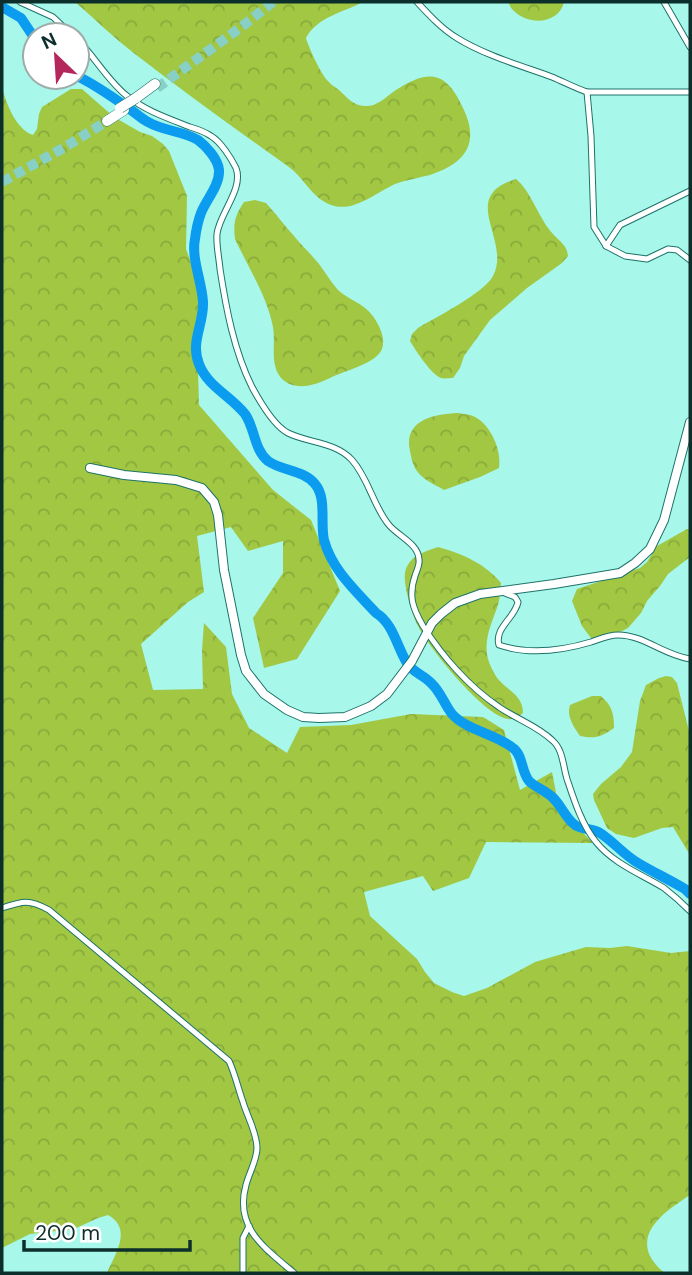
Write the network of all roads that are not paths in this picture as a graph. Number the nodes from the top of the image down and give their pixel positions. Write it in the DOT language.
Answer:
graph roads {
  1 [pos="20,2"];
  2 [pos="417,2"];
  3 [pos="664,2"];
  4 [pos="57,21"];
  5 [pos="690,47"];
  6 [pos="91,55"];
  7 [pos="156,86"];
  8 [pos="587,92"];
  9 [pos="690,92"];
  10 [pos="106,120"];
  11 [pos="690,191"];
  12 [pos="607,246"];
  13 [pos="690,260"];
  14 [pos="690,422"];
  15 [pos="90,468"];
  16 [pos="501,592"];
  17 [pos="428,633"];
  18 [pos="690,659"];
  19 [pos="2,908"];
  20 [pos="690,911"];
  21 [pos="249,1226"];
  22 [pos="243,1273"];
  23 [pos="294,1273"];
  1 -- 4 [label="street"];
  2 -- 8 [label="street"];
  3 -- 5 [label="street"];
  6 -- 17 [label="street"];
  7 -- 10 [label="highway, bridge"];
  8 -- 9 [label="street"];
  8 -- 12 [label="street"];
  11 -- 12 [label="street"];
  12 -- 13 [label="street"];
  14 -- 16 [label="street"];
  15 -- 17 [label="street"];
  16 -- 17 [label="street"];
  16 -- 18 [label="street"];
  17 -- 20 [label="street"];
  19 -- 21 [label="street"];
  21 -- 22 [label="street"];
  21 -- 23 [label="street"];
}
